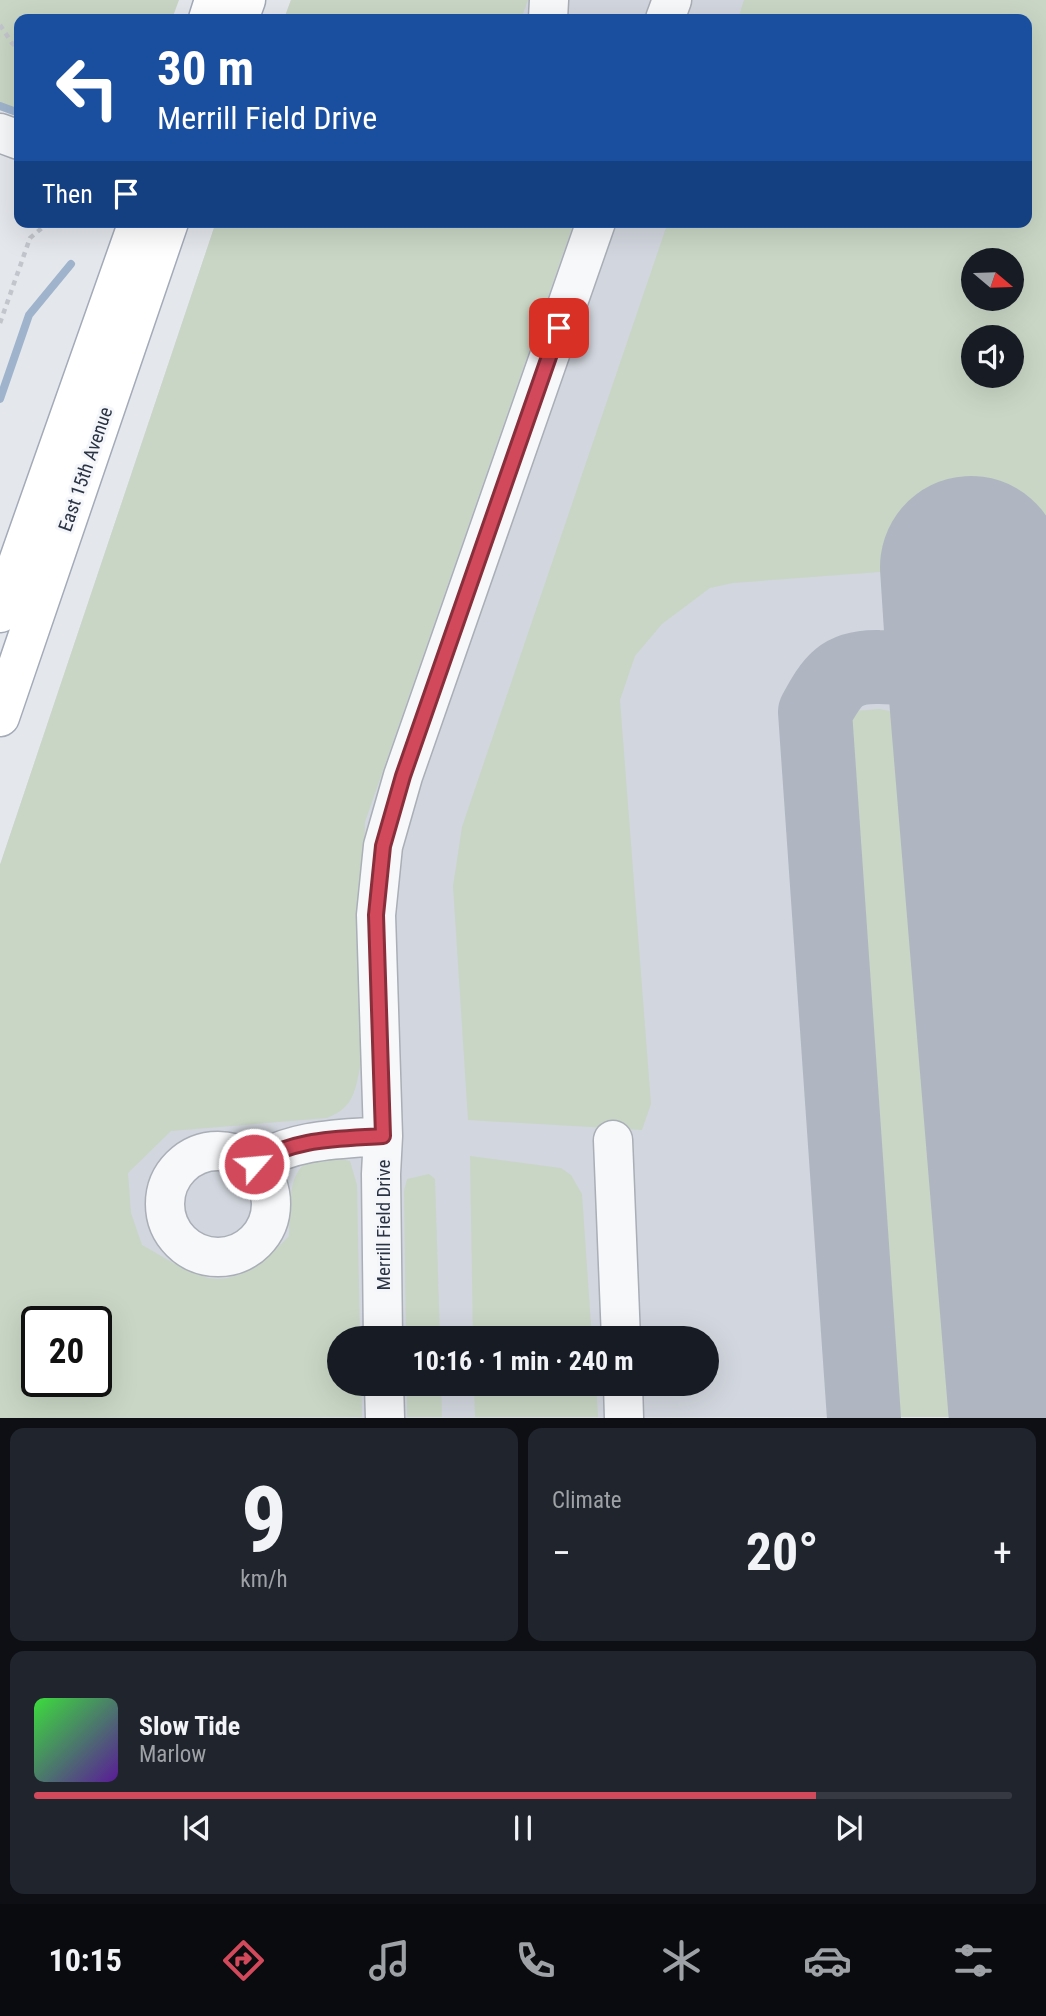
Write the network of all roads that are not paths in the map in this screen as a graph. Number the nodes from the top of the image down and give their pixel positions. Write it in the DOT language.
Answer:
graph roads {
  1 [pos="136,228"];
  2 [pos="167,228"];
  3 [pos="594,228"];
  4 [pos="0,613"];
  5 [pos="0,717"];
  6 [pos="383,1136"];
  7 [pos="613,1140"];
  8 [pos="254,1164"];
  9 [pos="383,1326"];
  10 [pos="620,1326"];
  11 [pos="384,1396"];
  12 [pos="623,1396"];
  13 [pos="385,1418"];
  14 [pos="624,1418"];
  1 -- 4 [label="main road, East 15th Avenue"];
  2 -- 5 [label="main road, East 15th Avenue"];
  3 -- 6 [label="street, Merrill Field Drive"];
  6 -- 8 [label="street"];
  6 -- 9 [label="street, Merrill Field Drive"];
  7 -- 10 [label="street"];
  11 -- 13 [label="street"];
  12 -- 14 [label="street"];
}
